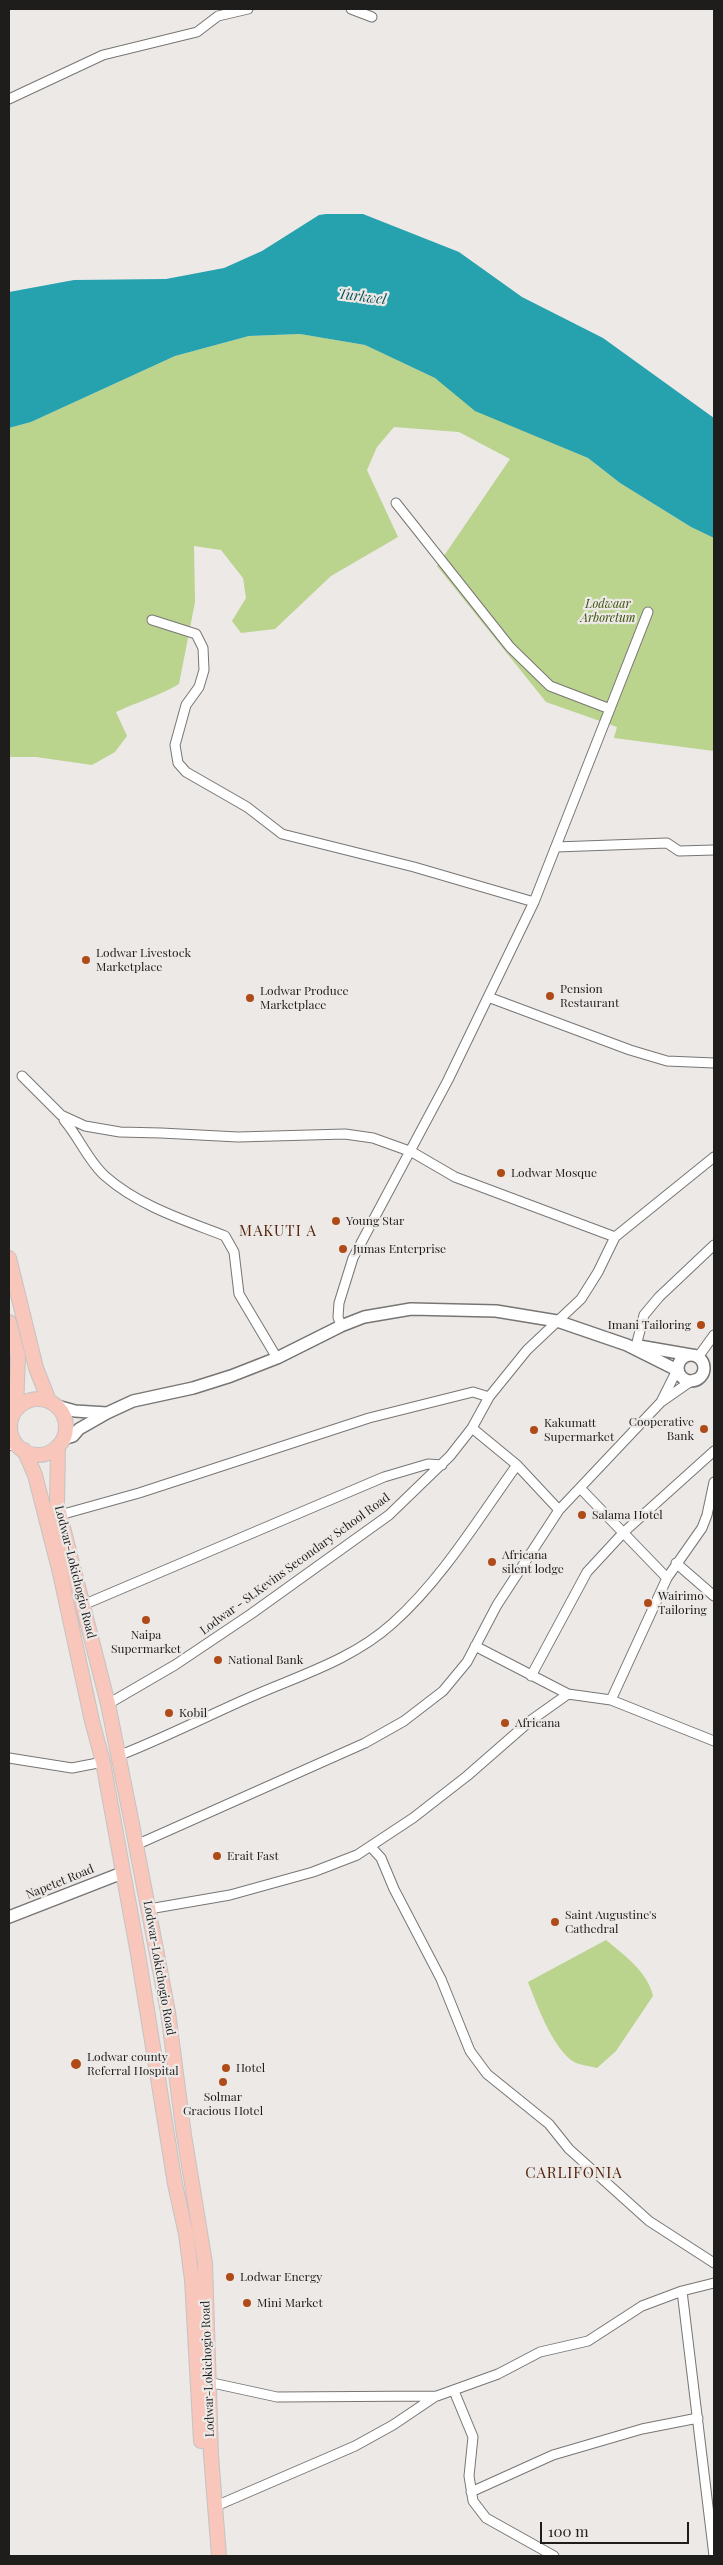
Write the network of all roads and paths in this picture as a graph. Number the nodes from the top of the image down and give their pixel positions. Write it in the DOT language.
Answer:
graph roads {
  1 [pos="248,9"];
  2 [pos="351,9"];
  3 [pos="372,17"];
  4 [pos="9,99"];
  5 [pos="396,503"];
  6 [pos="648,612"];
  7 [pos="152,620"];
  8 [pos="610,709"];
  9 [pos="556,847"];
  10 [pos="714,850"];
  11 [pos="534,902"];
  12 [pos="488,997"];
  13 [pos="714,1063"];
  14 [pos="22,1076"];
  15 [pos="61,1116"];
  16 [pos="412,1152"];
  17 [pos="714,1157"];
  18 [pos="615,1237"];
  19 [pos="714,1245"];
  20 [pos="9,1258"];
  21 [pos="558,1321"];
  22 [pos="9,1322"];
  23 [pos="341,1326"];
  24 [pos="714,1335"];
  25 [pos="632,1345"];
  26 [pos="697,1357"];
  27 [pos="276,1358"];
  28 [pos="714,1364"];
  29 [pos="677,1370"];
  30 [pos="714,1375"];
  31 [pos="697,1378"];
  32 [pos="489,1397"];
  33 [pos="661,1402"];
  34 [pos="53,1404"];
  35 [pos="107,1413"];
  36 [pos="12,1416"];
  37 [pos="472,1428"];
  38 [pos="60,1442"];
  39 [pos="16,1446"];
  40 [pos="714,1451"];
  41 [pos="714,1455"];
  42 [pos="442,1464"];
  43 [pos="517,1465"];
  44 [pos="714,1482"];
  45 [pos="581,1489"];
  46 [pos="559,1510"];
  47 [pos="60,1515"];
  48 [pos="624,1532"];
  49 [pos="676,1563"];
  50 [pos="667,1578"];
  51 [pos="714,1596"];
  52 [pos="83,1605"];
  53 [pos="475,1646"];
  54 [pos="532,1676"];
  55 [pos="568,1694"];
  56 [pos="611,1700"];
  57 [pos="108,1704"];
  58 [pos="714,1741"];
  59 [pos="118,1756"];
  60 [pos="9,1758"];
  61 [pos="103,1762"];
  62 [pos="136,1845"];
  63 [pos="371,1847"];
  64 [pos="122,1873"];
  65 [pos="149,1909"];
  66 [pos="9,1918"];
  67 [pos="714,2263"];
  68 [pos="714,2283"];
  69 [pos="682,2291"];
  70 [pos="208,2382"];
  71 [pos="454,2391"];
  72 [pos="437,2396"];
  73 [pos="698,2418"];
  74 [pos="471,2492"];
  75 [pos="216,2506"];
  76 [pos="211,2556"];
  77 [pos="219,2556"];
  78 [pos="554,2556"];
  79 [pos="714,2556"];
  1 -- 4 [label="street"];
  2 -- 3 [label="street"];
  5 -- 8 [label="street"];
  6 -- 8 [label="street"];
  7 -- 11 [label="street"];
  8 -- 9 [label="street"];
  9 -- 10 [label="street"];
  9 -- 11 [label="street"];
  11 -- 12 [label="street"];
  12 -- 13 [label="street"];
  12 -- 16 [label="street"];
  14 -- 15 [label="street"];
  15 -- 16 [label="street"];
  15 -- 27 [label="street"];
  16 -- 18 [label="street"];
  16 -- 23 [label="street"];
  17 -- 18 [label="street, Lodwar - St.Kevins Secondary School Road"];
  18 -- 21 [label="street, Lodwar - St.Kevins Secondary School Road"];
  19 -- 25 [label="street"];
  20 -- 34 [label="highway"];
  21 -- 23 [label="main road"];
  21 -- 25 [label="main road"];
  21 -- 32 [label="street, Lodwar - St.Kevins Secondary School Road"];
  22 -- 36 [label="highway"];
  23 -- 27 [label="main road"];
  24 -- 26 [label="street"];
  25 -- 26 [label="main road"];
  25 -- 29 [label="main road"];
  26 -- 28 [label="main road"];
  26 -- 29 [label="main road"];
  26 -- 31 [label="main road"];
  27 -- 35 [label="main road"];
  29 -- 31 [label="main road"];
  29 -- 33 [label="street"];
  30 -- 31 [label="main road"];
  31 -- 33 [label="street"];
  32 -- 37 [label="street, Lodwar - St.Kevins Secondary School Road"];
  32 -- 47 [label="street"];
  33 -- 45 [label="street"];
  34 -- 35 [label="main road"];
  34 -- 36 [label="highway"];
  34 -- 38 [label="highway"];
  35 -- 38 [label="main road"];
  36 -- 39 [label="highway"];
  37 -- 42 [label="street, Lodwar - St.Kevins Secondary School Road"];
  37 -- 43 [label="street"];
  38 -- 39 [label="highway"];
  38 -- 47 [label="highway, Lodwar-Lokichogio Road"];
  39 -- 61 [label="highway, Lodwar-Lokichogio Road"];
  40 -- 41 [label="street"];
  40 -- 48 [label="street"];
  42 -- 52 [label="street"];
  42 -- 57 [label="street, Lodwar - St.Kevins Secondary School Road"];
  43 -- 46 [label="street"];
  43 -- 59 [label="street"];
  44 -- 49 [label="street"];
  45 -- 46 [label="street"];
  45 -- 48 [label="street"];
  46 -- 53 [label="street"];
  47 -- 52 [label="highway, Lodwar-Lokichogio Road"];
  48 -- 50 [label="street"];
  48 -- 54 [label="street"];
  49 -- 50 [label="street"];
  49 -- 51 [label="street"];
  50 -- 56 [label="street"];
  52 -- 57 [label="highway, Lodwar-Lokichogio Road"];
  53 -- 54 [label="street"];
  53 -- 62 [label="street"];
  54 -- 55 [label="street"];
  55 -- 56 [label="street"];
  55 -- 63 [label="street"];
  56 -- 58 [label="street"];
  57 -- 59 [label="highway, Lodwar-Lokichogio Road"];
  59 -- 62 [label="highway, Lodwar-Lokichogio Road"];
  60 -- 61 [label="street"];
  61 -- 64 [label="highway, Lodwar-Lokichogio Road"];
  62 -- 65 [label="highway, Lodwar-Lokichogio Road"];
  63 -- 65 [label="street"];
  63 -- 67 [label="street"];
  64 -- 66 [label="main road, Napetet Road"];
  64 -- 76 [label="highway, Lodwar-Lokichogio Road"];
  65 -- 70 [label="highway, Lodwar-Lokichogio Road"];
  68 -- 69 [label="street"];
  69 -- 71 [label="street"];
  69 -- 73 [label="street"];
  70 -- 72 [label="street"];
  70 -- 75 [label="highway, Lodwar-Lokichogio Road"];
  71 -- 72 [label="street"];
  71 -- 74 [label="street"];
  72 -- 75 [label="street"];
  73 -- 74 [label="street"];
  73 -- 79 [label="street"];
  74 -- 78 [label="street"];
  75 -- 77 [label="highway, Lodwar-Lokichogio Road"];
}
